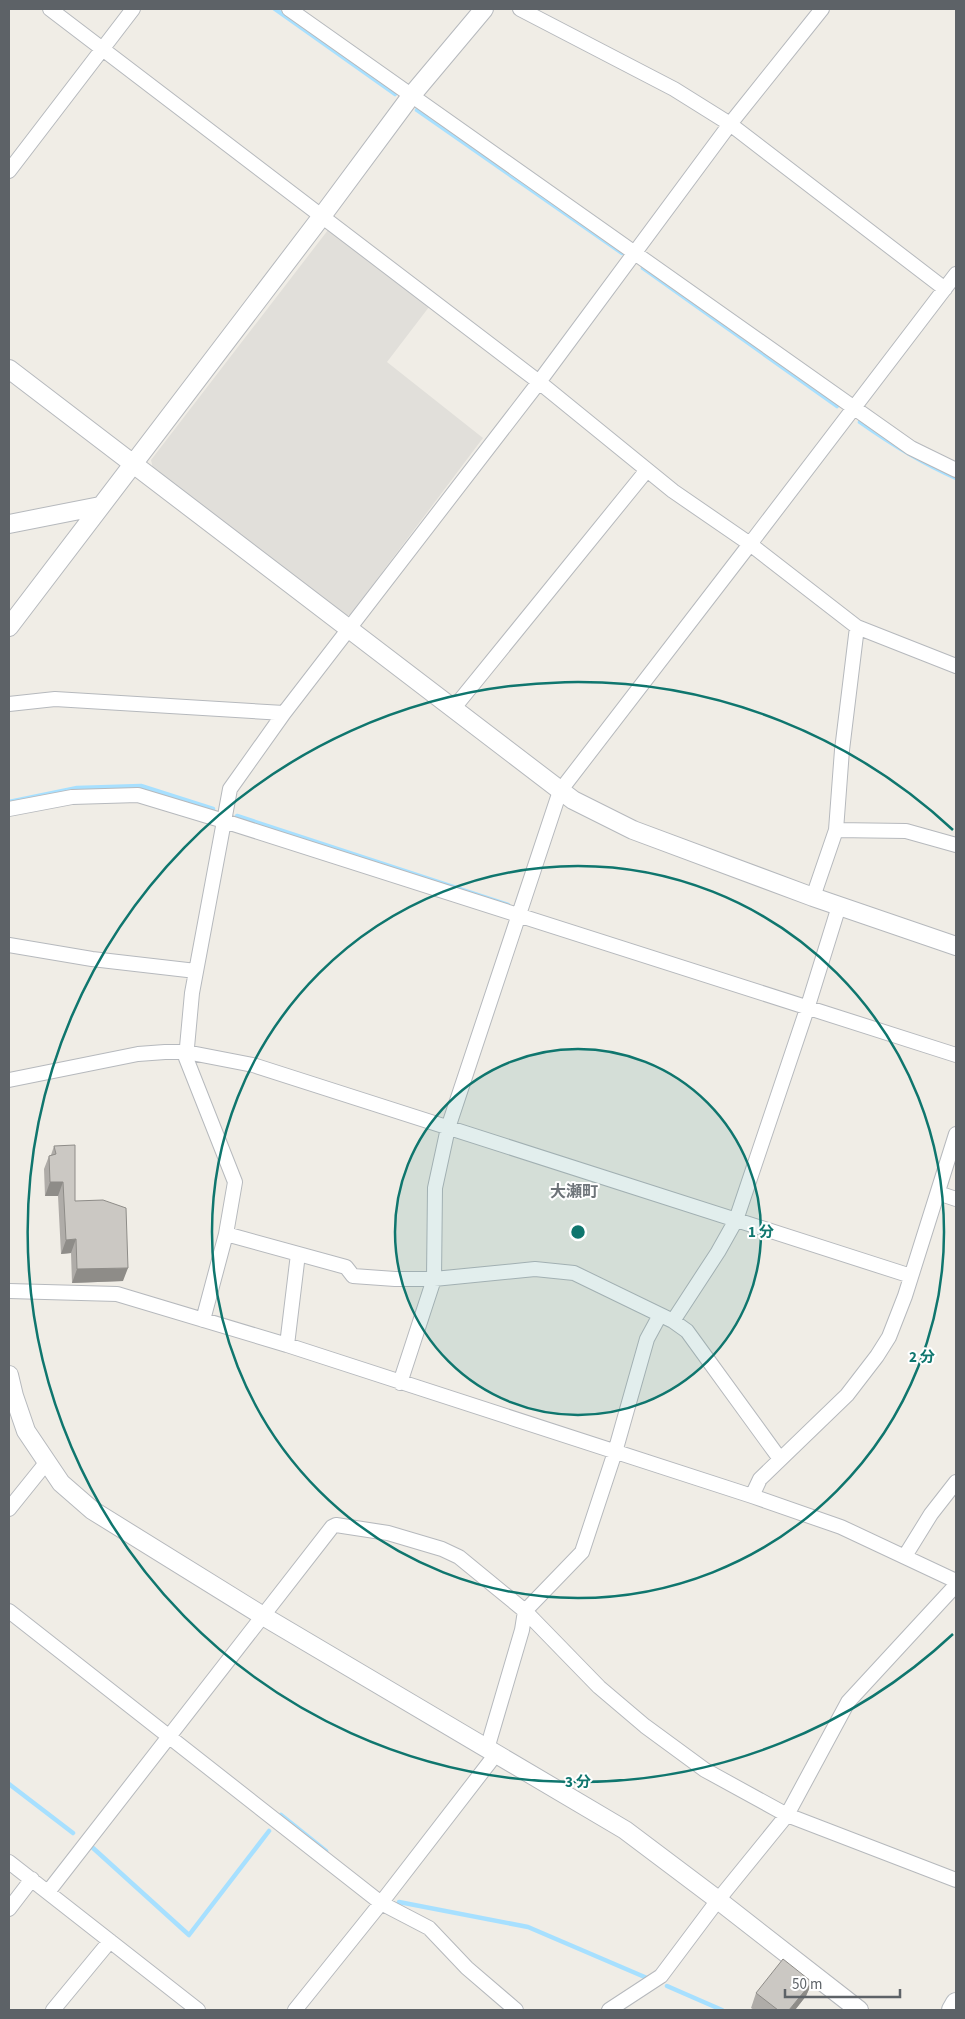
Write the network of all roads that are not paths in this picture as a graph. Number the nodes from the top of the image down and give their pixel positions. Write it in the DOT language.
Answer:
graph roads {
  1 [pos="50,9"];
  2 [pos="133,9"];
  3 [pos="289,9"];
  4 [pos="484,9"];
  5 [pos="520,9"];
  6 [pos="822,9"];
  7 [pos="103,49"];
  8 [pos="411,96"];
  9 [pos="730,124"];
  10 [pos="9,171"];
  11 [pos="322,216"];
  12 [pos="635,253"];
  13 [pos="956,274"];
  14 [pos="945,289"];
  15 [pos="9,369"];
  16 [pos="539,382"];
  17 [pos="854,408"];
  18 [pos="132,465"];
  19 [pos="647,470"];
  20 [pos="956,470"];
  21 [pos="100,506"];
  22 [pos="9,524"];
  23 [pos="750,544"];
  24 [pos="9,627"];
  25 [pos="857,628"];
  26 [pos="348,630"];
  27 [pos="956,666"];
  28 [pos="9,704"];
  29 [pos="453,709"];
  30 [pos="284,713"];
  31 [pos="560,791"];
  32 [pos="9,809"];
  33 [pos="224,821"];
  34 [pos="836,830"];
  35 [pos="956,845"];
  36 [pos="812,897"];
  37 [pos="839,906"];
  38 [pos="518,915"];
  39 [pos="9,945"];
  40 [pos="956,946"];
  41 [pos="196,971"];
  42 [pos="807,1009"];
  43 [pos="186,1052"];
  44 [pos="956,1055"];
  45 [pos="9,1080"];
  46 [pos="448,1128"];
  47 [pos="956,1134"];
  48 [pos="938,1193"];
  49 [pos="956,1199"];
  50 [pos="736,1220"];
  51 [pos="226,1234"];
  52 [pos="298,1254"];
  53 [pos="911,1276"];
  54 [pos="434,1278"];
  55 [pos="9,1291"];
  56 [pos="667,1318"];
  57 [pos="203,1320"];
  58 [pos="287,1345"];
  59 [pos="9,1375"];
  60 [pos="400,1383"];
  61 [pos="615,1452"];
  62 [pos="780,1459"];
  63 [pos="46,1463"];
  64 [pos="956,1482"];
  65 [pos="752,1496"];
  66 [pos="9,1509"];
  67 [pos="905,1556"];
  68 [pos="956,1581"];
  69 [pos="956,1585"];
  70 [pos="9,1611"];
  71 [pos="524,1611"];
  72 [pos="263,1616"];
  73 [pos="170,1737"];
  74 [pos="491,1752"];
  75 [pos="787,1815"];
  76 [pos="9,1862"];
  77 [pos="32,1879"];
  78 [pos="956,1880"];
  79 [pos="48,1892"];
  80 [pos="718,1900"];
  81 [pos="381,1903"];
  82 [pos="9,1909"];
  83 [pos="110,1941"];
  84 [pos="956,2003"];
  85 [pos="53,2010"];
  86 [pos="198,2010"];
  87 [pos="294,2010"];
  88 [pos="516,2010"];
  89 [pos="609,2010"];
  90 [pos="859,2010"];
  91 [pos="952,2010"];
  1 -- 7 [label="street"];
  2 -- 7 [label="street"];
  3 -- 8 [label="street"];
  4 -- 8 [label="street"];
  5 -- 9 [label="street"];
  6 -- 9 [label="street"];
  7 -- 10 [label="street"];
  7 -- 11 [label="street"];
  8 -- 11 [label="street"];
  8 -- 12 [label="street"];
  9 -- 12 [label="street"];
  9 -- 14 [label="street"];
  11 -- 16 [label="street"];
  11 -- 18 [label="street"];
  12 -- 16 [label="street"];
  12 -- 17 [label="street"];
  13 -- 14 [label="street"];
  14 -- 17 [label="street"];
  15 -- 18 [label="street"];
  16 -- 19 [label="street"];
  16 -- 26 [label="street"];
  17 -- 20 [label="street"];
  17 -- 23 [label="street"];
  18 -- 21 [label="street"];
  18 -- 26 [label="street"];
  19 -- 23 [label="street"];
  19 -- 29 [label="street"];
  21 -- 22 [label="street"];
  21 -- 24 [label="street"];
  23 -- 25 [label="street"];
  23 -- 31 [label="street"];
  25 -- 27 [label="street"];
  25 -- 34 [label="street"];
  26 -- 29 [label="street"];
  26 -- 30 [label="street"];
  28 -- 30 [label="street"];
  29 -- 31 [label="street"];
  30 -- 33 [label="street"];
  31 -- 36 [label="street"];
  31 -- 38 [label="street"];
  32 -- 33 [label="street"];
  33 -- 38 [label="street"];
  33 -- 41 [label="street"];
  34 -- 35 [label="street"];
  34 -- 36 [label="street"];
  36 -- 37 [label="street"];
  37 -- 40 [label="street"];
  37 -- 42 [label="street"];
  38 -- 42 [label="street"];
  38 -- 46 [label="street"];
  39 -- 41 [label="street"];
  41 -- 43 [label="street"];
  42 -- 44 [label="street"];
  42 -- 50 [label="street"];
  43 -- 45 [label="street"];
  43 -- 46 [label="street"];
  43 -- 51 [label="street"];
  46 -- 50 [label="street"];
  46 -- 54 [label="street"];
  47 -- 48 [label="street"];
  48 -- 49 [label="street"];
  48 -- 53 [label="street"];
  50 -- 53 [label="street"];
  50 -- 56 [label="street"];
  51 -- 52 [label="street"];
  51 -- 57 [label="street"];
  52 -- 54 [label="street"];
  52 -- 58 [label="street"];
  53 -- 62 [label="street"];
  54 -- 56 [label="street"];
  54 -- 60 [label="street"];
  55 -- 57 [label="street"];
  56 -- 61 [label="street"];
  56 -- 62 [label="street"];
  57 -- 58 [label="street"];
  58 -- 60 [label="street"];
  59 -- 63 [label="street"];
  60 -- 61 [label="street"];
  61 -- 65 [label="street"];
  61 -- 71 [label="street"];
  62 -- 65 [label="street"];
  63 -- 66 [label="street"];
  63 -- 72 [label="street"];
  64 -- 67 [label="street"];
  65 -- 67 [label="street"];
  67 -- 68 [label="street"];
  69 -- 75 [label="street"];
  70 -- 73 [label="street"];
  71 -- 72 [label="street"];
  71 -- 74 [label="street"];
  71 -- 75 [label="street"];
  72 -- 73 [label="street"];
  72 -- 74 [label="street"];
  73 -- 79 [label="street"];
  73 -- 81 [label="street"];
  74 -- 80 [label="street"];
  74 -- 81 [label="street"];
  75 -- 78 [label="street"];
  75 -- 80 [label="street"];
  76 -- 77 [label="street"];
  77 -- 79 [label="street"];
  77 -- 82 [label="street"];
  79 -- 83 [label="street"];
  80 -- 89 [label="street"];
  80 -- 90 [label="street"];
  81 -- 87 [label="street"];
  81 -- 88 [label="street"];
  83 -- 85 [label="street"];
  83 -- 86 [label="street"];
  84 -- 91 [label="main road"];
}
